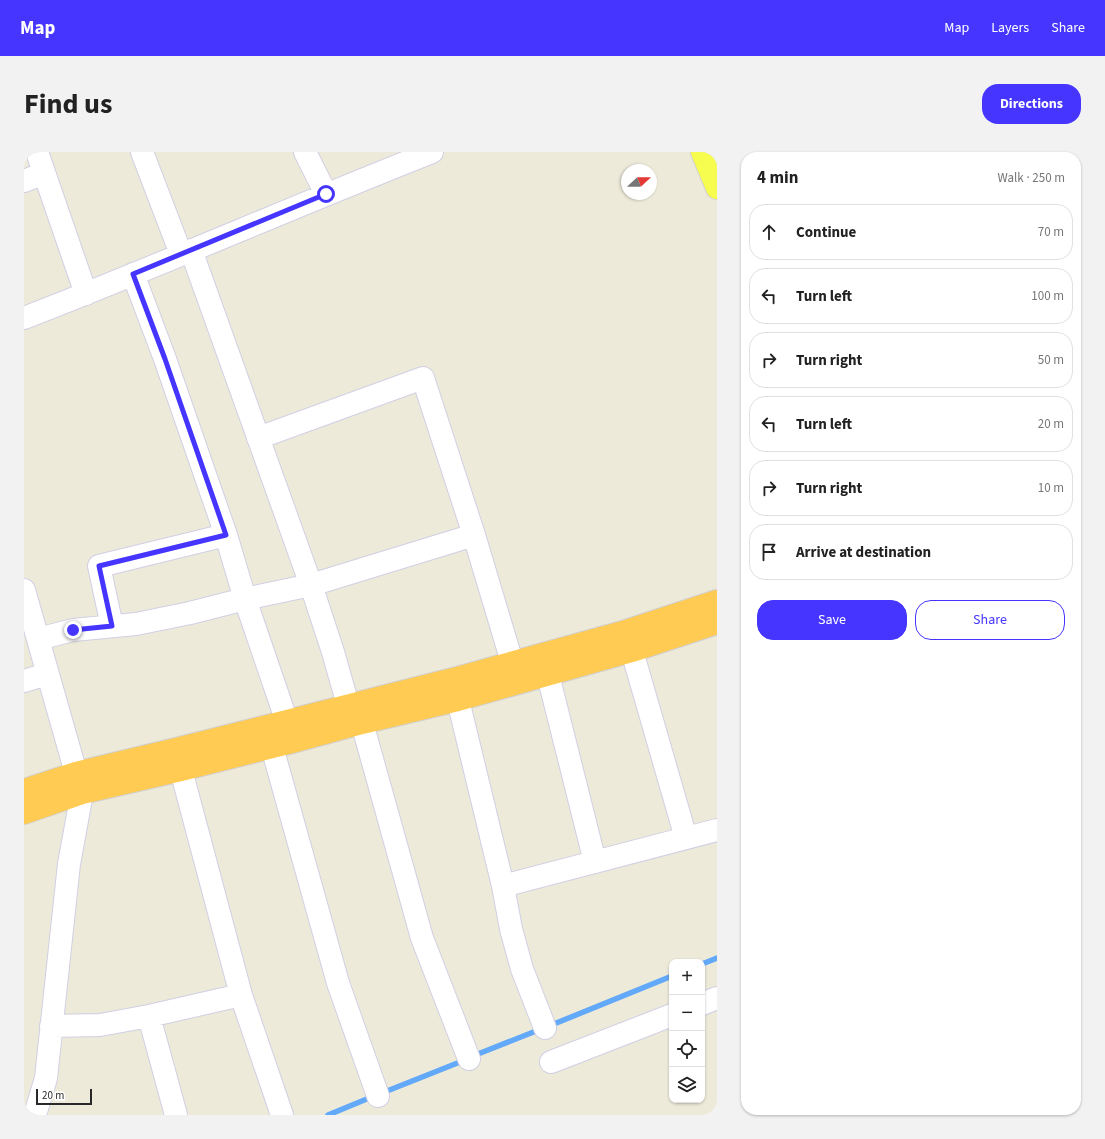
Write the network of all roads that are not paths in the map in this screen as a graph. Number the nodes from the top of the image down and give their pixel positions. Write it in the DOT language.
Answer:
graph roads {
  1 [pos="37,152"];
  2 [pos="142,152"];
  3 [pos="305,152"];
  4 [pos="432,152"];
  5 [pos="702,152"];
  6 [pos="410,156"];
  7 [pos="34,177"];
  8 [pos="717,188"];
  9 [pos="326,194"];
  10 [pos="186,252"];
  11 [pos="133,274"];
  12 [pos="86,294"];
  13 [pos="24,318"];
  14 [pos="258,438"];
  15 [pos="226,535"];
  16 [pos="474,535"];
  17 [pos="310,585"];
  18 [pos="24,590"];
  19 [pos="245,599"];
  20 [pos="717,601"];
  21 [pos="717,624"];
  22 [pos="112,626"];
  23 [pos="38,639"];
  24 [pos="632,651"];
  25 [pos="512,662"];
  26 [pos="47,674"];
  27 [pos="548,674"];
  28 [pos="24,681"];
  29 [pos="458,700"];
  30 [pos="348,705"];
  31 [pos="287,722"];
  32 [pos="362,723"];
  33 [pos="272,747"];
  34 [pos="181,770"];
  35 [pos="79,783"];
  36 [pos="24,790"];
  37 [pos="24,813"];
  38 [pos="717,830"];
  39 [pos="686,838"];
  40 [pos="595,862"];
  41 [pos="503,886"];
  42 [pos="241,995"];
  43 [pos="717,998"];
  44 [pos="705,1003"];
  45 [pos="149,1016"];
  46 [pos="669,1016"];
  47 [pos="51,1026"];
  48 [pos="545,1028"];
  49 [pos="469,1059"];
  50 [pos="551,1062"];
  51 [pos="378,1096"];
  52 [pos="35,1115"];
  53 [pos="176,1115"];
  54 [pos="282,1115"];
  1 -- 7 [label="street"];
  2 -- 10 [label="street"];
  3 -- 9 [label="street"];
  4 -- 6 [label="street"];
  5 -- 8 [label="main road"];
  6 -- 9 [label="street"];
  7 -- 12 [label="street"];
  9 -- 10 [label="street"];
  10 -- 11 [label="street"];
  10 -- 14 [label="street"];
  11 -- 12 [label="street"];
  11 -- 15 [label="street"];
  12 -- 13 [label="street"];
  14 -- 16 [label="street"];
  14 -- 17 [label="street"];
  15 -- 19 [label="street"];
  15 -- 22 [label="street"];
  16 -- 17 [label="street"];
  16 -- 25 [label="street"];
  17 -- 19 [label="street"];
  17 -- 30 [label="street"];
  18 -- 23 [label="street"];
  19 -- 22 [label="street"];
  19 -- 31 [label="street"];
  20 -- 25 [label="highway"];
  21 -- 24 [label="highway"];
  22 -- 23 [label="street"];
  23 -- 26 [label="street"];
  24 -- 27 [label="highway"];
  24 -- 39 [label="street"];
  25 -- 30 [label="highway"];
  26 -- 28 [label="street"];
  26 -- 35 [label="street"];
  27 -- 29 [label="highway"];
  27 -- 40 [label="street"];
  29 -- 32 [label="highway"];
  29 -- 41 [label="street"];
  30 -- 31 [label="highway"];
  31 -- 35 [label="highway"];
  32 -- 33 [label="highway"];
  32 -- 49 [label="street"];
  33 -- 34 [label="highway"];
  33 -- 51 [label="street"];
  34 -- 35 [label="highway"];
  34 -- 42 [label="street"];
  35 -- 36 [label="highway"];
  35 -- 37 [label="highway"];
  35 -- 47 [label="street"];
  38 -- 39 [label="street"];
  39 -- 40 [label="street"];
  40 -- 41 [label="street"];
  41 -- 48 [label="street"];
  42 -- 45 [label="street"];
  42 -- 54 [label="street"];
  43 -- 44 [label="street"];
  45 -- 47 [label="street"];
  45 -- 53 [label="street"];
  46 -- 50 [label="street"];
  47 -- 52 [label="street"];
}
